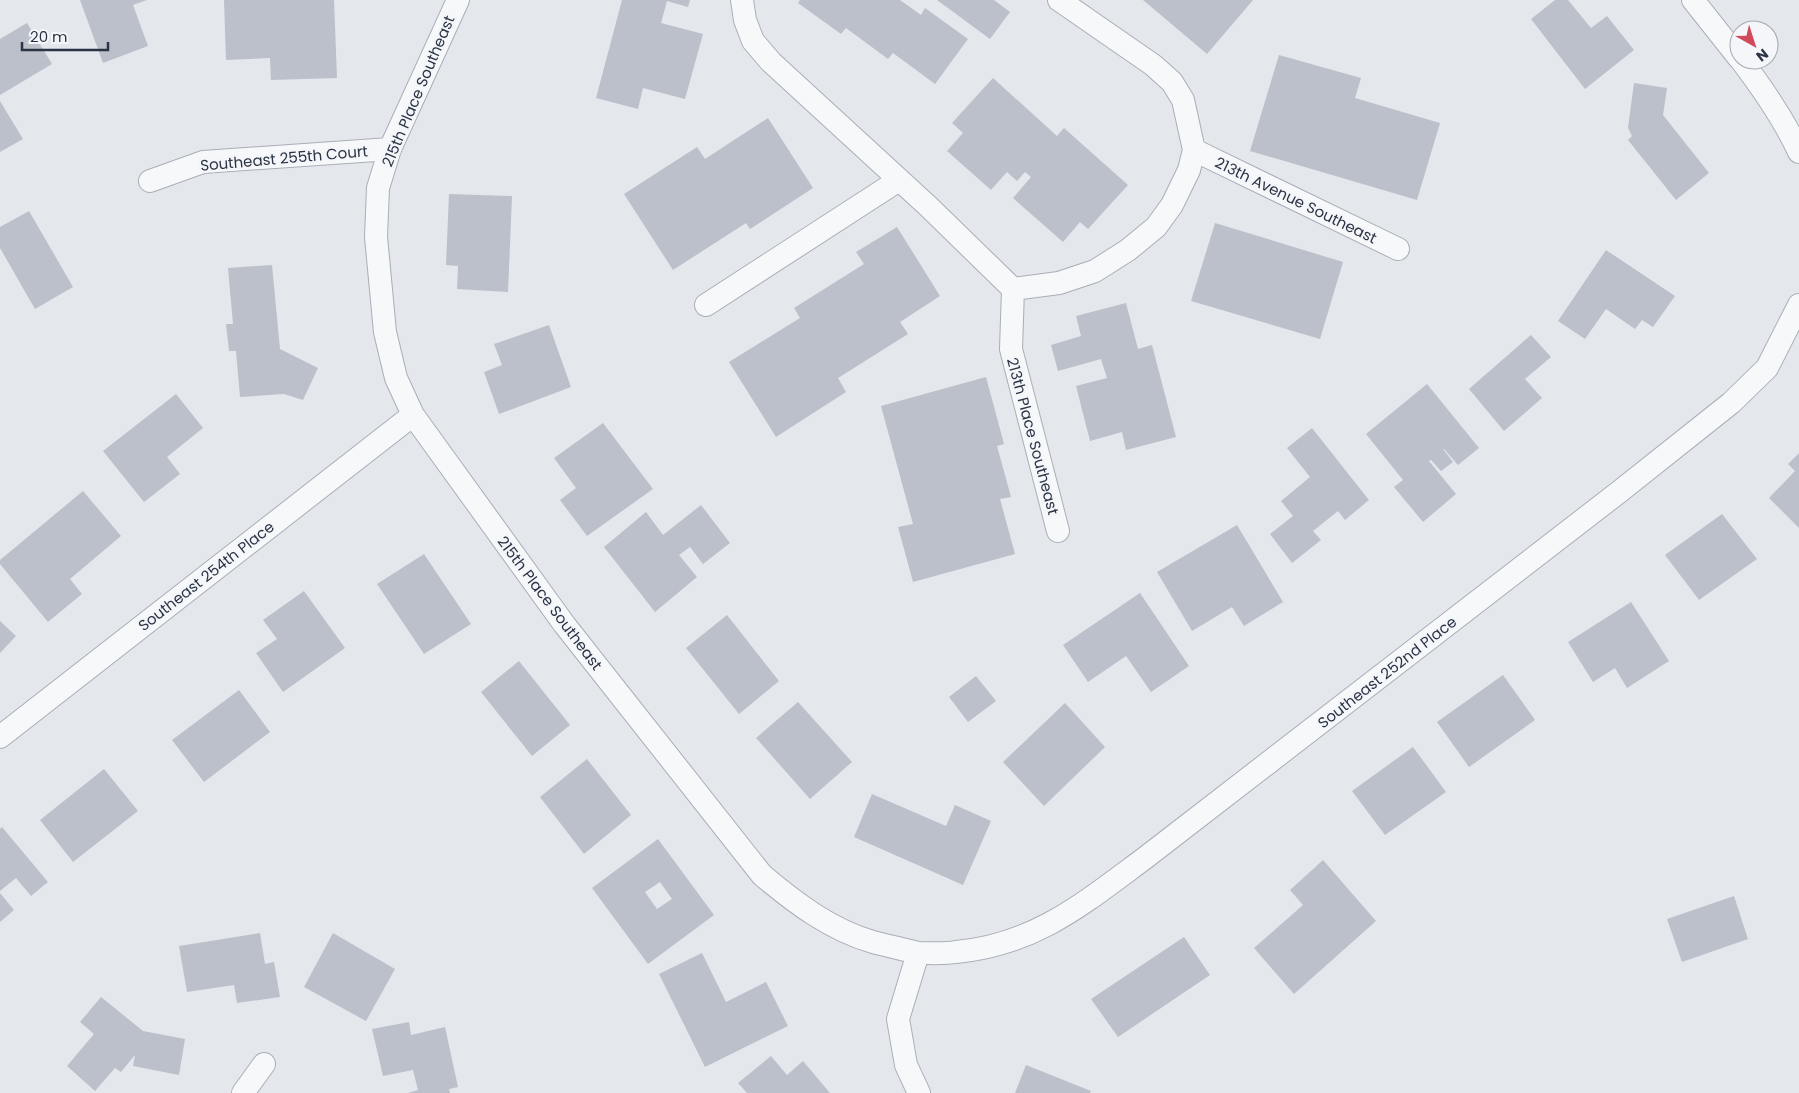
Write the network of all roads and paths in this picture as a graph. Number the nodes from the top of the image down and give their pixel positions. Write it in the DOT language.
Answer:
graph roads {
  1 [pos="458,0"];
  2 [pos="742,0"];
  3 [pos="1693,0"];
  4 [pos="1064,1"];
  5 [pos="1729,45"];
  6 [pos="1749,70"];
  7 [pos="390,149"];
  8 [pos="1194,150"];
  9 [pos="1799,152"];
  10 [pos="899,180"];
  11 [pos="150,181"];
  12 [pos="1398,249"];
  13 [pos="1013,289"];
  14 [pos="706,305"];
  15 [pos="1799,305"];
  16 [pos="413,415"];
  17 [pos="1058,531"];
  18 [pos="0,737"];
  19 [pos="918,953"];
  20 [pos="264,1064"];
  21 [pos="243,1093"];
  22 [pos="919,1093"];
  1 -- 7 [label="street, 215th Place Southeast"];
  2 -- 10 [label="street"];
  3 -- 5 [label="street"];
  4 -- 8 [label="street"];
  6 -- 9 [label="street"];
  7 -- 11 [label="street, Southeast 255th Court"];
  7 -- 16 [label="street, 215th Place Southeast"];
  8 -- 12 [label="street, 213th Avenue Southeast"];
  8 -- 13 [label="street"];
  10 -- 13 [label="street"];
  10 -- 14 [label="street"];
  13 -- 17 [label="street, 213th Place Southeast"];
  15 -- 19 [label="street, Southeast 252nd Place"];
  16 -- 18 [label="street, Southeast 254th Place"];
  16 -- 19 [label="street, 215th Place Southeast"];
  19 -- 22 [label="street"];
  20 -- 21 [label="street"];
}
